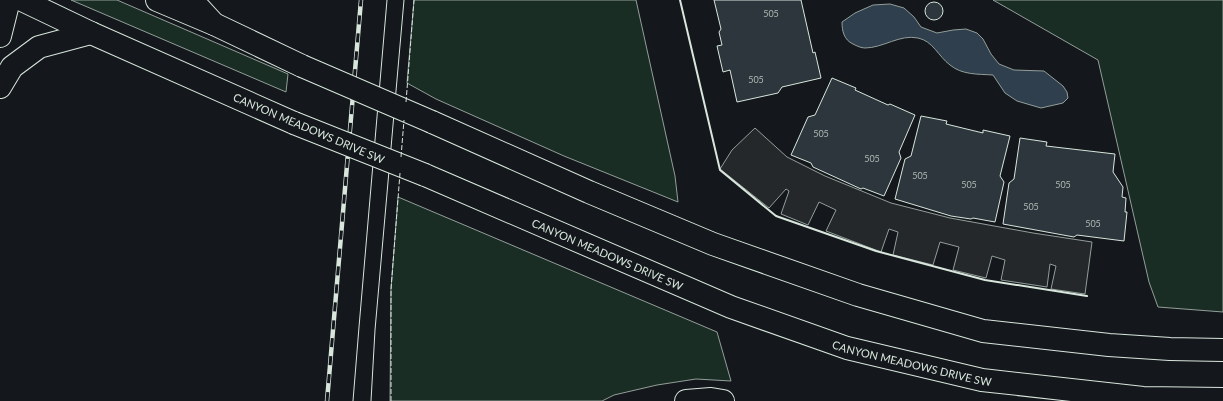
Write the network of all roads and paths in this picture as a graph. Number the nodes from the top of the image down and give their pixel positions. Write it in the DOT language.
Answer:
graph roads {
  1 [pos="10,0"];
  2 [pos="22,0"];
  3 [pos="157,0"];
  4 [pos="192,0"];
  5 [pos="214,24"];
  6 [pos="91,33"];
  7 [pos="0,36"];
  8 [pos="0,87"];
  9 [pos="1223,350"];
  10 [pos="1223,399"];
  11 [pos="686,401"];
  12 [pos="723,401"];
  1 -- 7 [label="main road"];
  2 -- 6 [label="main road, CANYON MEADOWS DRIVE SW"];
  3 -- 5 [label="main road"];
  4 -- 5 [label="main road"];
  5 -- 9 [label="main road, bridge"];
  6 -- 8 [label="main road"];
  6 -- 10 [label="main road, CANYON MEADOWS DRIVE SW, bridge"];
  11 -- 12 [label="main road"];
}
